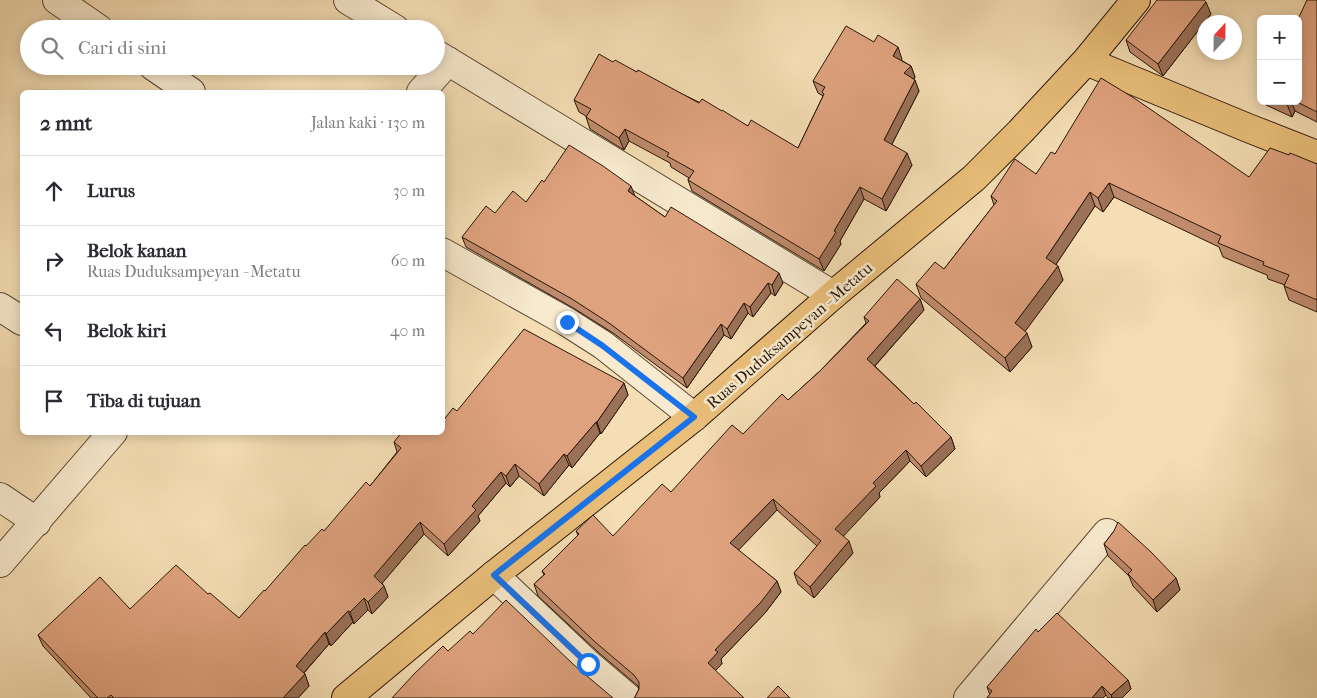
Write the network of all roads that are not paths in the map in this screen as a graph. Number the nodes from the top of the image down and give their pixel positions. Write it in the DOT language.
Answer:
graph roads {
  1 [pos="57,0"];
  2 [pos="348,0"];
  3 [pos="1136,0"];
  4 [pos="86,20"];
  5 [pos="380,20"];
  6 [pos="445,59"];
  7 [pos="1086,61"];
  8 [pos="166,75"];
  9 [pos="431,75"];
  10 [pos="188,90"];
  11 [pos="422,90"];
  12 [pos="1317,155"];
  13 [pos="445,254"];
  14 [pos="832,295"];
  15 [pos="0,307"];
  16 [pos="20,319"];
  17 [pos="694,417"];
  18 [pos="110,435"];
  19 [pos="0,497"];
  20 [pos="37,522"];
  21 [pos="1107,532"];
  22 [pos="0,563"];
  23 [pos="494,575"];
  24 [pos="346,698"];
  25 [pos="628,698"];
  26 [pos="968,698"];
  1 -- 4 [label="street"];
  2 -- 5 [label="street"];
  3 -- 7 [label="main road, Ruas Duduksampeyan - Metatu"];
  6 -- 14 [label="street"];
  7 -- 12 [label="main road"];
  7 -- 14 [label="main road, Ruas Duduksampeyan - Metatu"];
  8 -- 10 [label="street"];
  9 -- 11 [label="street"];
  13 -- 17 [label="street"];
  14 -- 17 [label="main road, Ruas Duduksampeyan - Metatu"];
  15 -- 16 [label="street"];
  17 -- 23 [label="main road, Ruas Duduksampeyan - Metatu"];
  18 -- 20 [label="street"];
  19 -- 20 [label="street"];
  20 -- 22 [label="street"];
  21 -- 26 [label="street"];
  23 -- 24 [label="main road, Ruas Duduksampeyan - Metatu"];
  23 -- 25 [label="street"];
}
